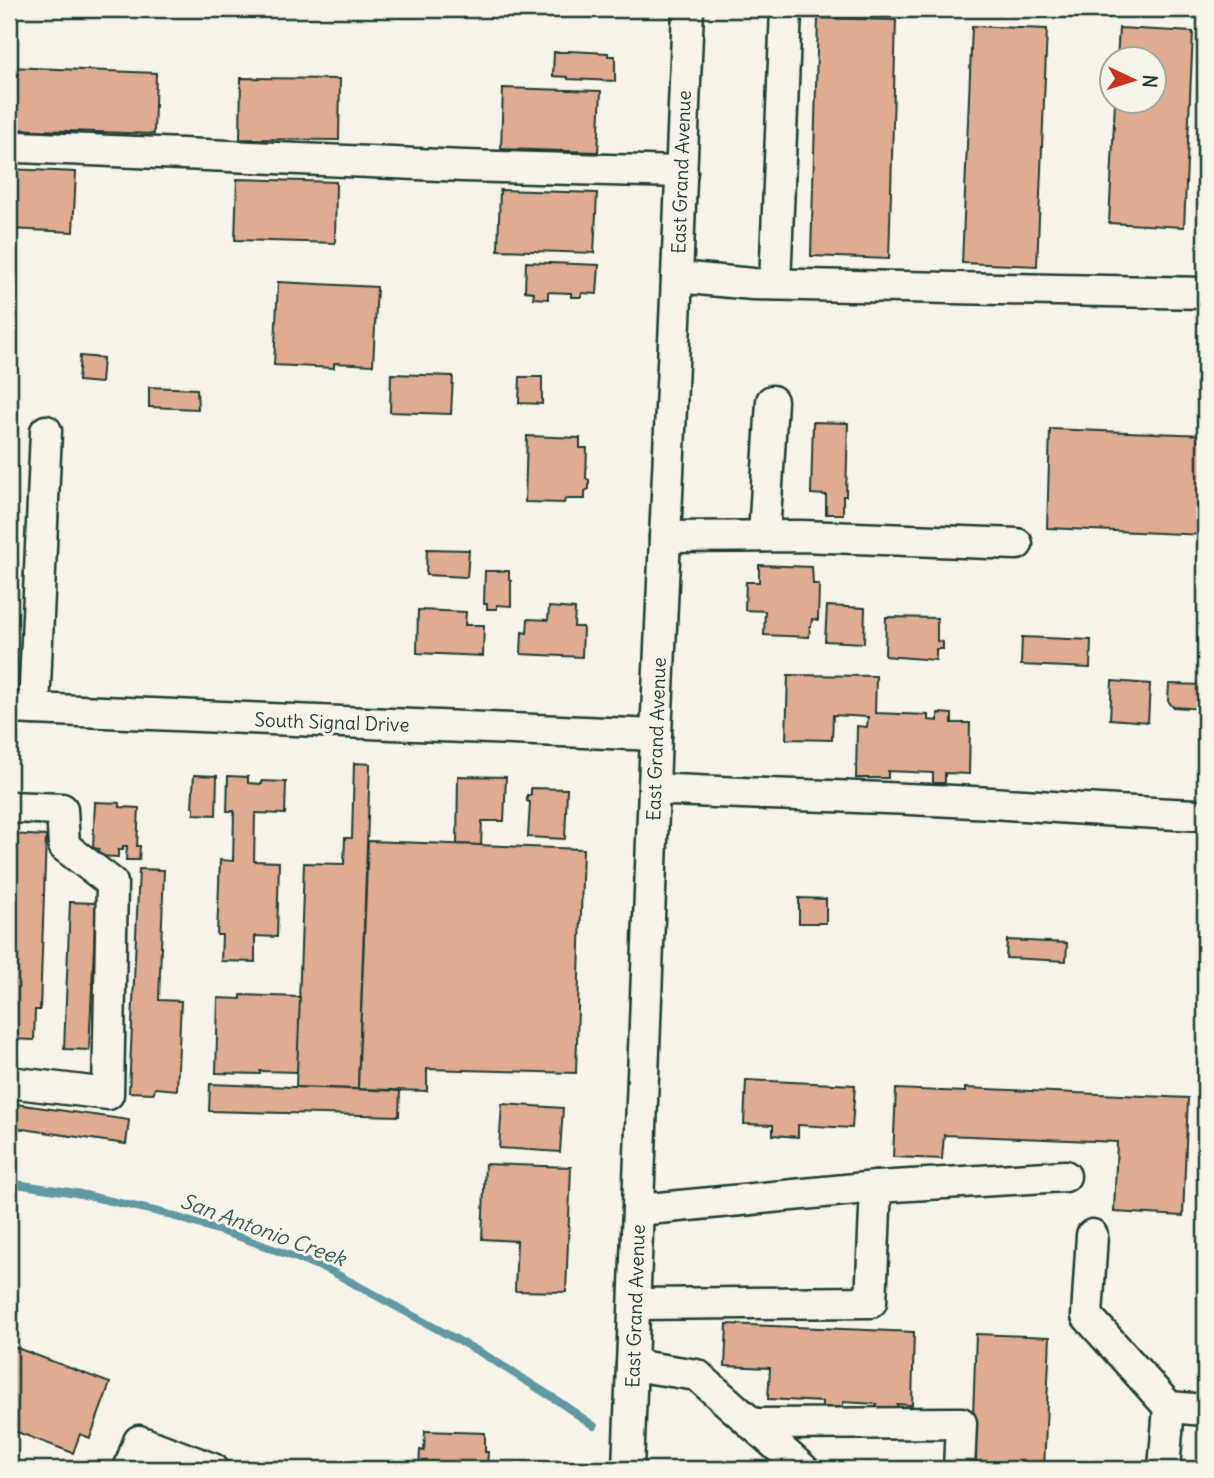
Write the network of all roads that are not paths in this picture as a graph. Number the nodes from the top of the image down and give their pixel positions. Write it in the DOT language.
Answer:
graph roads {
  1 [pos="688,9"];
  2 [pos="786,9"];
  3 [pos="19,147"];
  4 [pos="682,172"];
  5 [pos="677,277"];
  6 [pos="775,284"];
  7 [pos="1205,293"];
  8 [pos="772,401"];
  9 [pos="46,431"];
  10 [pos="764,536"];
  11 [pos="665,537"];
  12 [pos="1017,544"];
  13 [pos="21,709"];
  14 [pos="656,735"];
  15 [pos="654,789"];
  16 [pos="9,807"];
  17 [pos="1205,815"];
  18 [pos="9,1082"];
  19 [pos="1065,1176"];
  20 [pos="876,1187"];
  21 [pos="638,1209"];
  22 [pos="1092,1235"];
  23 [pos="635,1304"];
  24 [pos="632,1365"];
  25 [pos="1169,1407"];
  26 [pos="1205,1409"];
  27 [pos="752,1424"];
  28 [pos="129,1469"];
  29 [pos="214,1469"];
  30 [pos="628,1469"];
  31 [pos="803,1469"];
  32 [pos="959,1469"];
  33 [pos="1164,1469"];
  1 -- 4 [label="street, East Grand Avenue"];
  2 -- 6 [label="street"];
  3 -- 4 [label="street"];
  4 -- 5 [label="street, East Grand Avenue"];
  5 -- 6 [label="street"];
  5 -- 11 [label="street, East Grand Avenue"];
  6 -- 7 [label="street"];
  8 -- 10 [label="street"];
  9 -- 13 [label="street"];
  10 -- 11 [label="street"];
  10 -- 12 [label="street"];
  11 -- 14 [label="street, East Grand Avenue"];
  13 -- 14 [label="street, South Signal Drive"];
  14 -- 15 [label="street, East Grand Avenue"];
  15 -- 17 [label="street"];
  15 -- 21 [label="street, East Grand Avenue"];
  16 -- 18 [label="street"];
  19 -- 20 [label="street"];
  20 -- 21 [label="street"];
  20 -- 23 [label="street"];
  21 -- 23 [label="street, East Grand Avenue"];
  22 -- 25 [label="street"];
  23 -- 24 [label="street, East Grand Avenue"];
  24 -- 27 [label="street"];
  24 -- 30 [label="street, East Grand Avenue"];
  25 -- 26 [label="street"];
  25 -- 33 [label="street"];
  27 -- 31 [label="street"];
  27 -- 32 [label="street"];
  28 -- 29 [label="street"];
}
